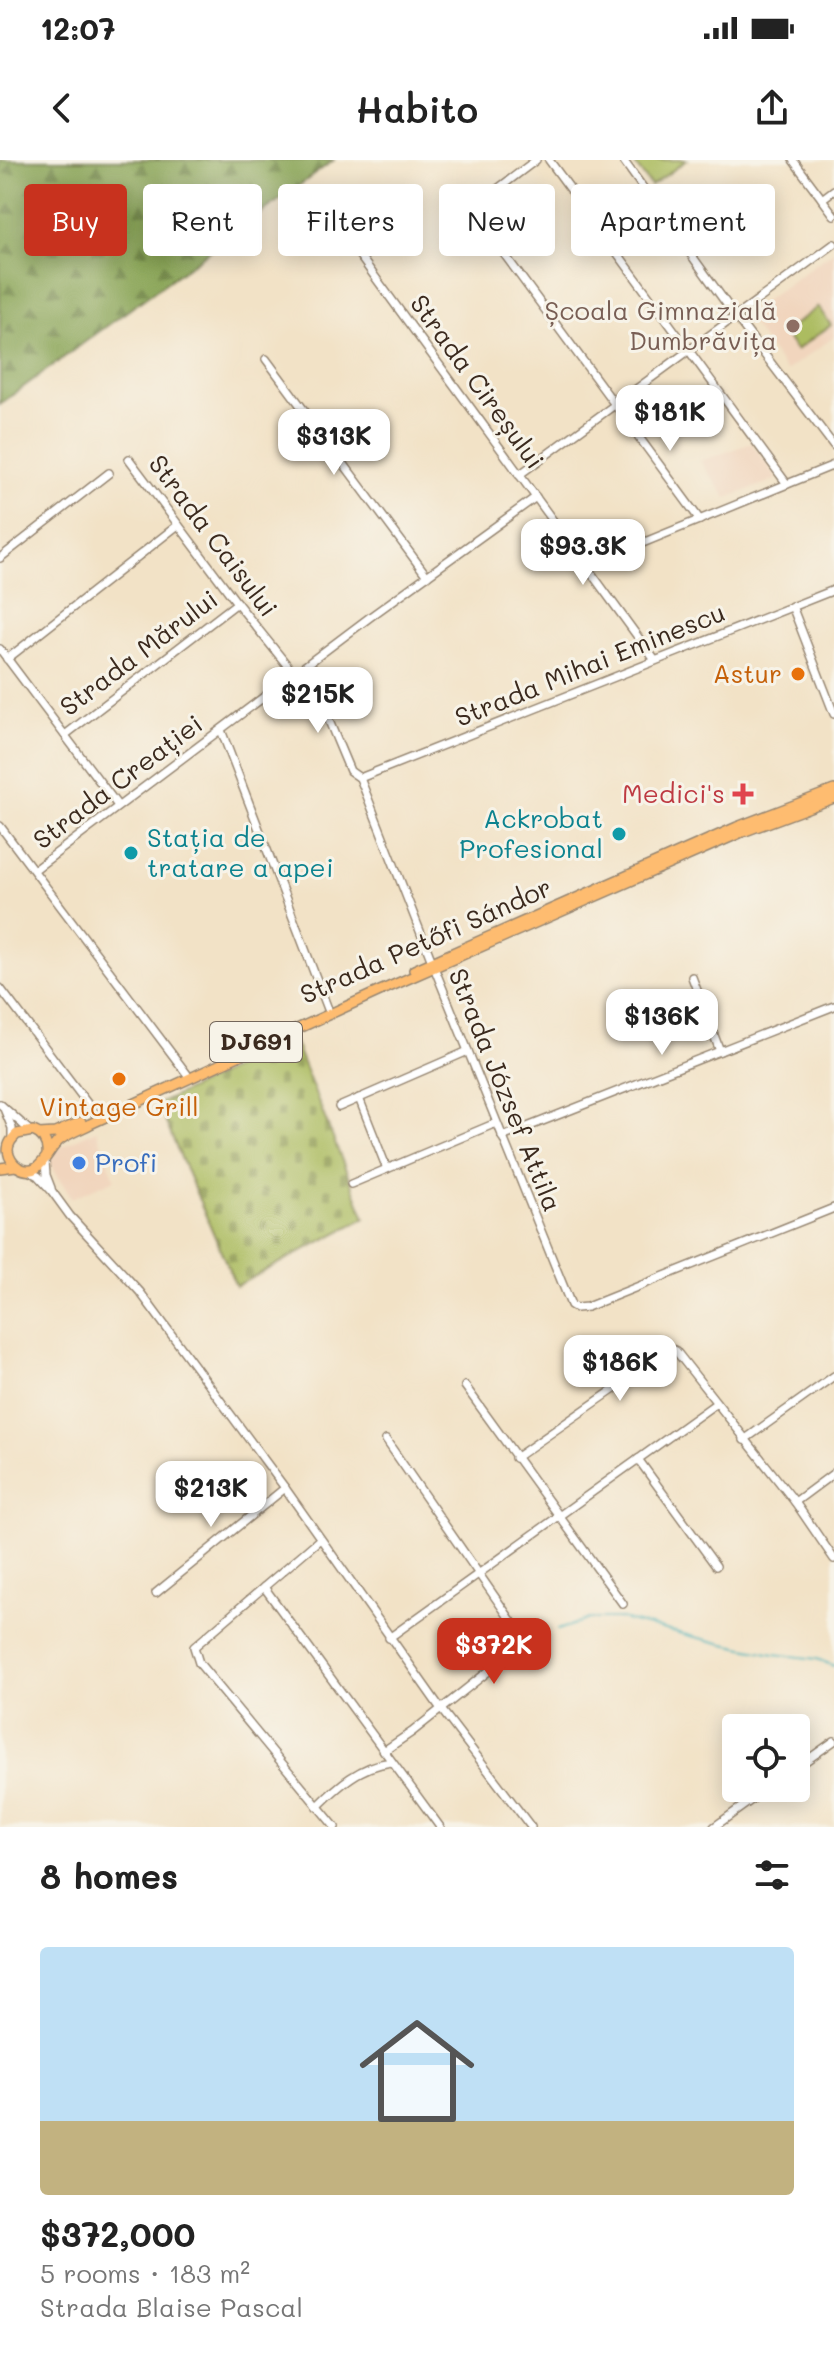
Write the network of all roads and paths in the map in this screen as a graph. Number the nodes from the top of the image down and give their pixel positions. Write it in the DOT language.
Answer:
graph roads {
  1 [pos="536,160"];
  2 [pos="549,160"];
  3 [pos="623,160"];
  4 [pos="793,160"];
  5 [pos="834,190"];
  6 [pos="822,199"];
  7 [pos="834,215"];
  8 [pos="834,244"];
  9 [pos="360,256"];
  10 [pos="736,317"];
  11 [pos="689,351"];
  12 [pos="266,359"];
  13 [pos="615,404"];
  14 [pos="834,446"];
  15 [pos="129,459"];
  16 [pos="834,465"];
  17 [pos="109,473"];
  18 [pos="519,475"];
  19 [pos="787,484"];
  20 [pos="536,497"];
  21 [pos="700,520"];
  22 [pos="178,525"];
  23 [pos="0,558"];
  24 [pos="586,566"];
  25 [pos="427,576"];
  26 [pos="834,590"];
  27 [pos="237,603"];
  28 [pos="792,606"];
  29 [pos="0,649"];
  30 [pos="7,659"];
  31 [pos="654,659"];
  32 [pos="306,666"];
  33 [pos="295,675"];
  34 [pos="834,714"];
  35 [pos="221,730"];
  36 [pos="65,735"];
  37 [pos="360,778"];
  38 [pos="834,790"];
  39 [pos="834,798"];
  40 [pos="118,806"];
  41 [pos="0,826"];
  42 [pos="34,870"];
  43 [pos="434,965"];
  44 [pos="692,977"];
  45 [pos="0,988"];
  46 [pos="834,1006"];
  47 [pos="328,1009"];
  48 [pos="468,1051"];
  49 [pos="720,1051"];
  50 [pos="187,1074"];
  51 [pos="359,1098"];
  52 [pos="2,1106"];
  53 [pos="339,1107"];
  54 [pos="96,1115"];
  55 [pos="496,1123"];
  56 [pos="34,1132"];
  57 [pos="502,1137"];
  58 [pos="12,1139"];
  59 [pos="8,1150"];
  60 [pos="0,1158"];
  61 [pos="46,1158"];
  62 [pos="16,1166"];
  63 [pos="0,1168"];
  64 [pos="387,1169"];
  65 [pos="26,1170"];
  66 [pos="351,1184"];
  67 [pos="51,1190"];
  68 [pos="834,1208"];
  69 [pos="834,1376"];
  70 [pos="465,1386"];
  71 [pos="715,1404"];
  72 [pos="386,1440"];
  73 [pos="744,1440"];
  74 [pos="515,1458"];
  75 [pos="638,1459"];
  76 [pos="834,1473"];
  77 [pos="285,1488"];
  78 [pos="795,1502"];
  79 [pos="558,1515"];
  80 [pos="320,1539"];
  81 [pos="834,1559"];
  82 [pos="716,1566"];
  83 [pos="478,1572"];
  84 [pos="264,1587"];
  85 [pos="156,1593"];
  86 [pos="623,1604"];
  87 [pos="389,1638"];
  88 [pos="441,1709"];
  89 [pos="834,1741"];
  90 [pos="384,1751"];
  91 [pos="810,1758"];
  92 [pos="391,1762"];
  93 [pos="749,1802"];
  94 [pos="317,1807"];
  95 [pos="335,1827"];
  96 [pos="440,1827"];
  97 [pos="531,1827"];
  98 [pos="714,1827"];
  1 -- 13 [label="street"];
  2 -- 11 [label="street"];
  3 -- 10 [label="street"];
  4 -- 6 [label="street"];
  5 -- 6 [label="street"];
  6 -- 7 [label="street"];
  8 -- 10 [label="street"];
  9 -- 18 [label="street, Strada Cireșului"];
  10 -- 11 [label="street"];
  10 -- 14 [label="street"];
  11 -- 13 [label="street"];
  11 -- 19 [label="street"];
  12 -- 25 [label="street"];
  13 -- 18 [label="street"];
  13 -- 21 [label="street"];
  15 -- 22 [label="street, Strada Caisului"];
  16 -- 19 [label="street"];
  17 -- 23 [label="street"];
  18 -- 20 [label="street, Strada Cireșului"];
  19 -- 21 [label="street"];
  20 -- 24 [label="street, Strada Cireșului"];
  20 -- 25 [label="street, Strada Creației"];
  21 -- 24 [label="street"];
  22 -- 27 [label="street, Strada Caisului"];
  22 -- 30 [label="street"];
  24 -- 31 [label="street, Strada Cireșului"];
  25 -- 32 [label="street, Strada Creației"];
  26 -- 28 [label="street, Strada Mihai Eminescu"];
  27 -- 33 [label="street, Strada Caisului"];
  27 -- 36 [label="street, Strada Mărului"];
  28 -- 31 [label="street, Strada Mihai Eminescu"];
  28 -- 34 [label="street"];
  29 -- 30 [label="street"];
  30 -- 36 [label="street"];
  31 -- 37 [label="street, Strada Mihai Eminescu"];
  32 -- 33 [label="street, Strada Creației"];
  32 -- 37 [label="street, Strada József Attila"];
  33 -- 35 [label="street, Strada Creației"];
  35 -- 40 [label="street, Strada Creației"];
  35 -- 47 [label="street"];
  36 -- 40 [label="street"];
  37 -- 43 [label="street, Strada József Attila"];
  38 -- 43 [label="main road, Strada Petőfi Sándor / DJ691"];
  39 -- 43 [label="main road, Strada Petőfi Sándor / DJ691"];
  40 -- 42 [label="street, Strada Creației"];
  41 -- 42 [label="street"];
  42 -- 50 [label="street"];
  43 -- 47 [label="main road, Strada Petőfi Sándor / DJ691"];
  43 -- 48 [label="street, Strada József Attila"];
  43 -- 61 [label="main road, Strada Petőfi Sándor / DJ691"];
  44 -- 49 [label="street"];
  45 -- 54 [label="street"];
  46 -- 49 [label="street"];
  47 -- 50 [label="main road, Strada Petőfi Sándor / DJ691"];
  48 -- 51 [label="street"];
  48 -- 55 [label="street, Strada József Attila"];
  49 -- 57 [label="street"];
  50 -- 54 [label="main road, Strada Petőfi Sándor / DJ691"];
  51 -- 53 [label="street"];
  51 -- 64 [label="street"];
  52 -- 56 [label="street"];
  52 -- 58 [label="street"];
  54 -- 56 [label="main road, Strada Petőfi Sándor / DJ691"];
  55 -- 57 [label="street, Strada József Attila"];
  55 -- 64 [label="street"];
  56 -- 58 [label="main road, DJ691"];
  56 -- 61 [label="main road"];
  57 -- 68 [label="street, Strada József Attila"];
  58 -- 59 [label="main road"];
  59 -- 60 [label="main road"];
  59 -- 62 [label="main road"];
  61 -- 65 [label="main road, DJ691"];
  61 -- 67 [label="street"];
  62 -- 63 [label="main road"];
  62 -- 65 [label="main road"];
  64 -- 66 [label="street"];
  65 -- 67 [label="street"];
  67 -- 77 [label="street"];
  69 -- 73 [label="street"];
  70 -- 74 [label="street"];
  71 -- 73 [label="street"];
  71 -- 74 [label="street"];
  71 -- 75 [label="street"];
  72 -- 83 [label="street"];
  73 -- 78 [label="street"];
  74 -- 79 [label="street"];
  75 -- 79 [label="street"];
  75 -- 82 [label="street"];
  76 -- 78 [label="street"];
  77 -- 80 [label="street"];
  77 -- 85 [label="street"];
  78 -- 81 [label="street"];
  79 -- 83 [label="street"];
  79 -- 86 [label="street"];
  80 -- 84 [label="street"];
  80 -- 87 [label="street"];
  83 -- 87 [label="street"];
  83 -- 88 [label="street"];
  84 -- 90 [label="street"];
  84 -- 94 [label="street"];
  87 -- 88 [label="street"];
  88 -- 90 [label="street"];
  88 -- 97 [label="street"];
  89 -- 91 [label="street"];
  90 -- 92 [label="street"];
  92 -- 94 [label="street"];
  92 -- 96 [label="street"];
  93 -- 98 [label="street"];
  94 -- 95 [label="street"];
}
